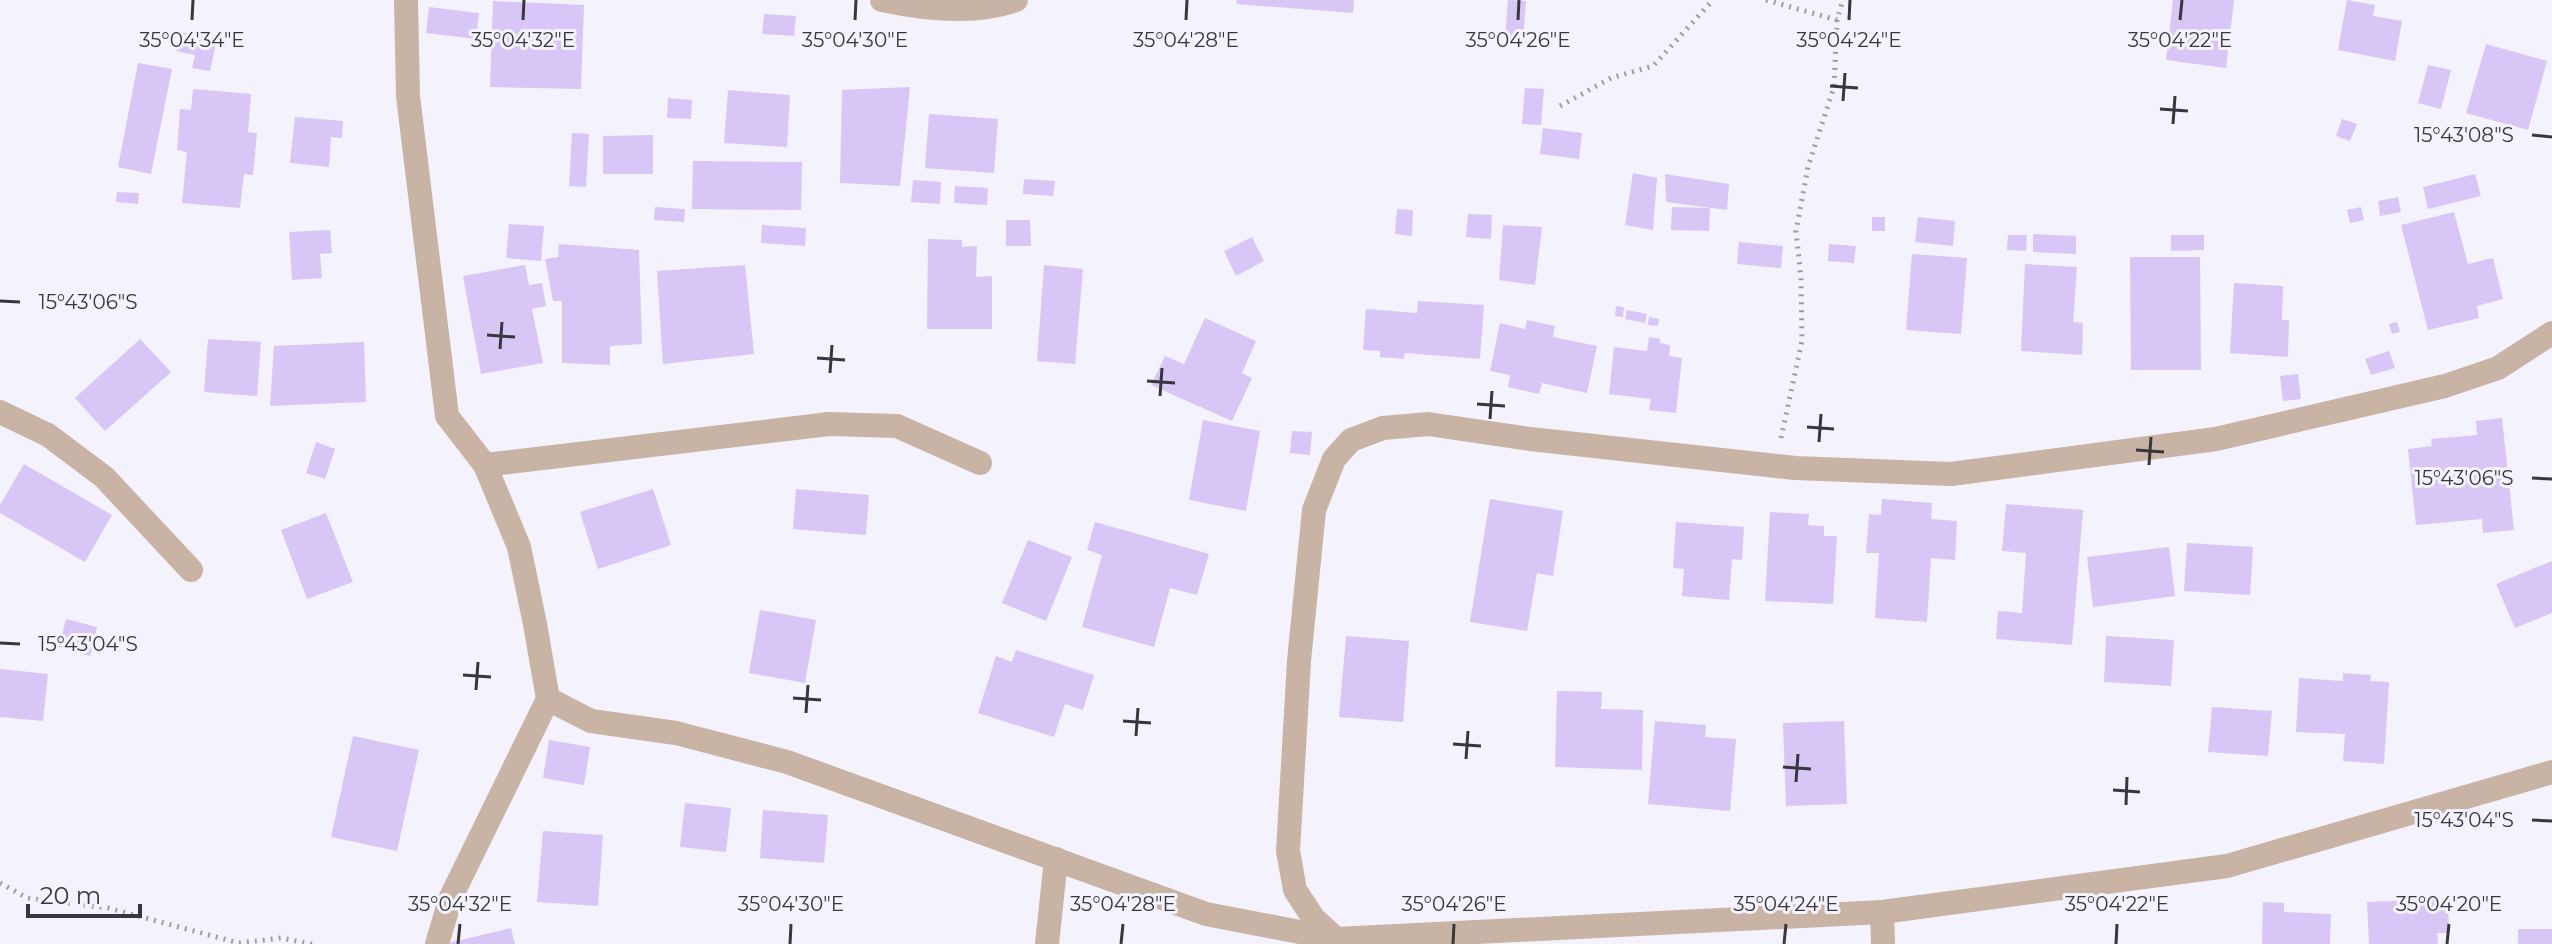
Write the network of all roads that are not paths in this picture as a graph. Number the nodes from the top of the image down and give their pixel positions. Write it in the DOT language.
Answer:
graph roads {
  1 [pos="406,0"];
  2 [pos="882,0"];
  3 [pos="1016,0"];
  4 [pos="2552,333"];
  5 [pos="0,412"];
  6 [pos="980,463"];
  7 [pos="485,465"];
  8 [pos="191,570"];
  9 [pos="548,699"];
  10 [pos="2552,772"];
  11 [pos="1056,859"];
  12 [pos="1882,912"];
  13 [pos="1302,938"];
  14 [pos="1336,939"];
  15 [pos="437,944"];
  16 [pos="1047,944"];
  17 [pos="1883,944"];
  1 -- 7 [label="street"];
  2 -- 3 [label="street"];
  4 -- 14 [label="street"];
  5 -- 8 [label="street"];
  6 -- 7 [label="street"];
  7 -- 9 [label="street"];
  9 -- 11 [label="street"];
  9 -- 15 [label="street"];
  10 -- 12 [label="street"];
  11 -- 13 [label="street"];
  11 -- 16 [label="street"];
  12 -- 14 [label="street"];
  12 -- 17 [label="street"];
  13 -- 14 [label="street"];
}
